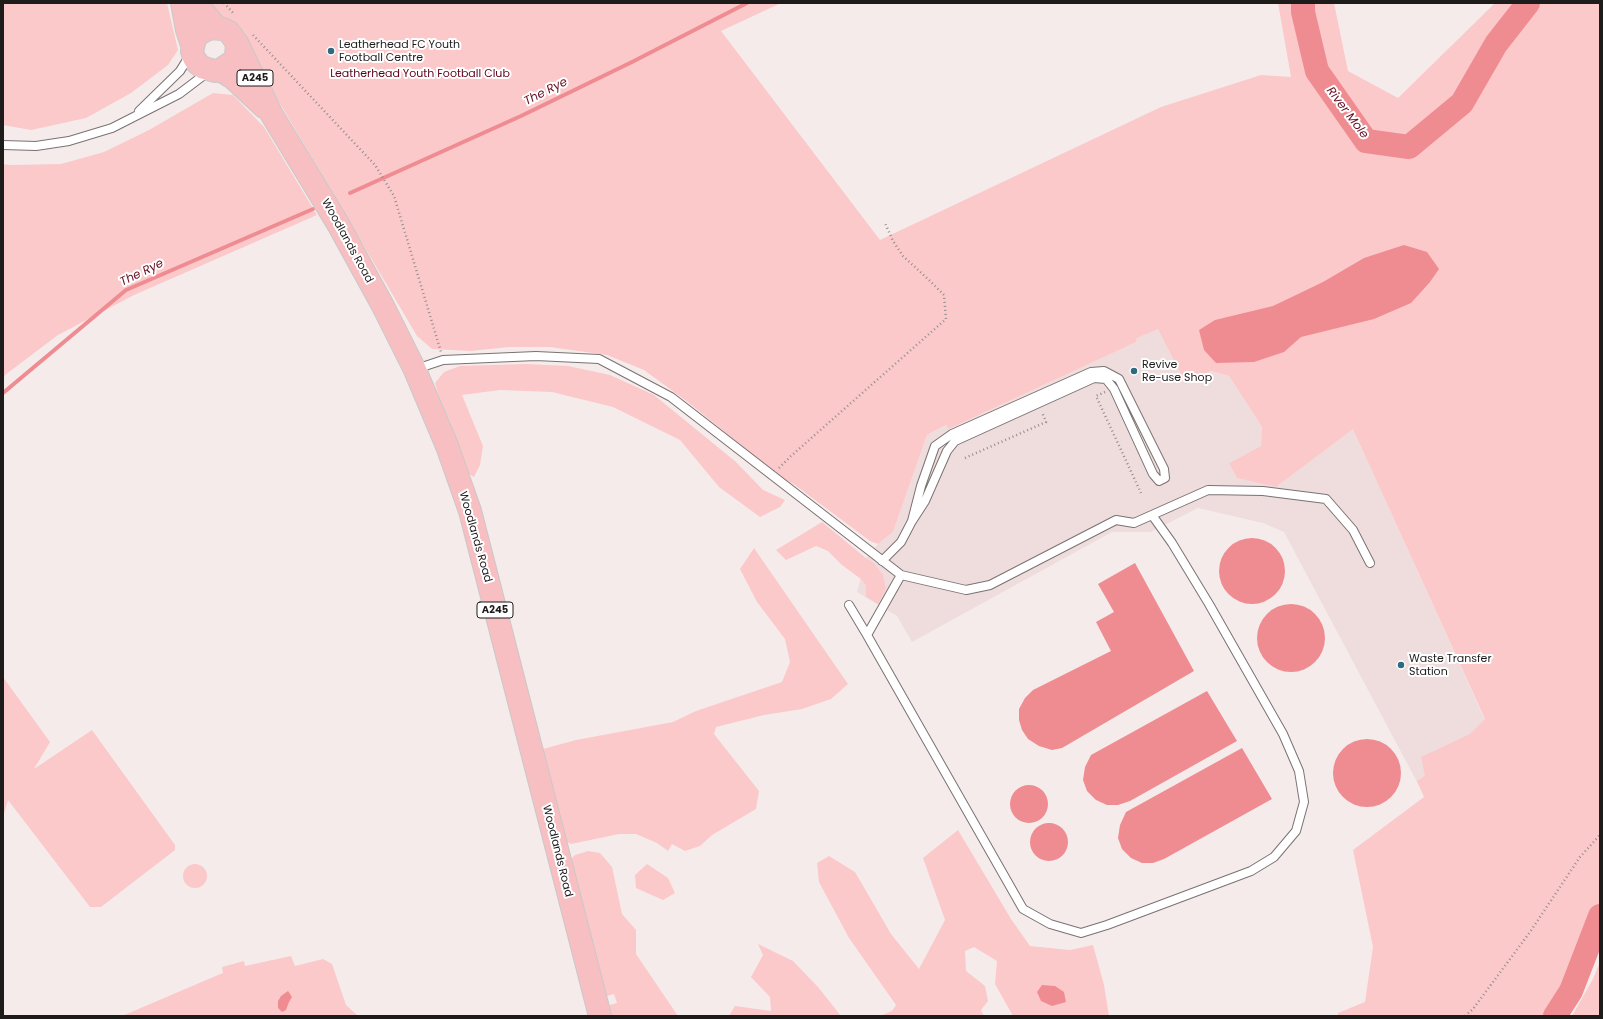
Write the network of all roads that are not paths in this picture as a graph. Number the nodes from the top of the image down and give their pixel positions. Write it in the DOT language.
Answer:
graph roads {
  1 [pos="182,3"];
  2 [pos="196,3"];
  3 [pos="217,28"];
  4 [pos="244,37"];
  5 [pos="192,48"];
  6 [pos="215,70"];
  7 [pos="135,115"];
  8 [pos="272,115"];
  9 [pos="3,145"];
  10 [pos="415,370"];
  11 [pos="940,442"];
  12 [pos="947,451"];
  13 [pos="1152,515"];
  14 [pos="912,521"];
  15 [pos="882,561"];
  16 [pos="1370,563"];
  17 [pos="901,575"];
  18 [pos="849,605"];
  19 [pos="867,635"];
  20 [pos="600,1016"];
  1 -- 5 [label="main road"];
  2 -- 3 [label="main road"];
  3 -- 4 [label="main road"];
  3 -- 5 [label="main road"];
  4 -- 6 [label="main road"];
  4 -- 8 [label="main road, Woodlands Road / A245"];
  5 -- 6 [label="main road"];
  5 -- 7 [label="lane"];
  6 -- 7 [label="lane"];
  6 -- 8 [label="main road, Woodlands Road / A245"];
  7 -- 9 [label="lane"];
  8 -- 10 [label="main road, Woodlands Road / A245"];
  10 -- 15 [label="lane"];
  10 -- 20 [label="main road, Woodlands Road / A245"];
  11 -- 12 [label="lane"];
  11 -- 12 [label="lane"];
  11 -- 14 [label="lane"];
  12 -- 14 [label="lane"];
  13 -- 16 [label="lane"];
  13 -- 17 [label="lane"];
  13 -- 19 [label="lane"];
  14 -- 15 [label="lane"];
  15 -- 17 [label="lane"];
  17 -- 19 [label="lane"];
  18 -- 19 [label="lane"];
}
